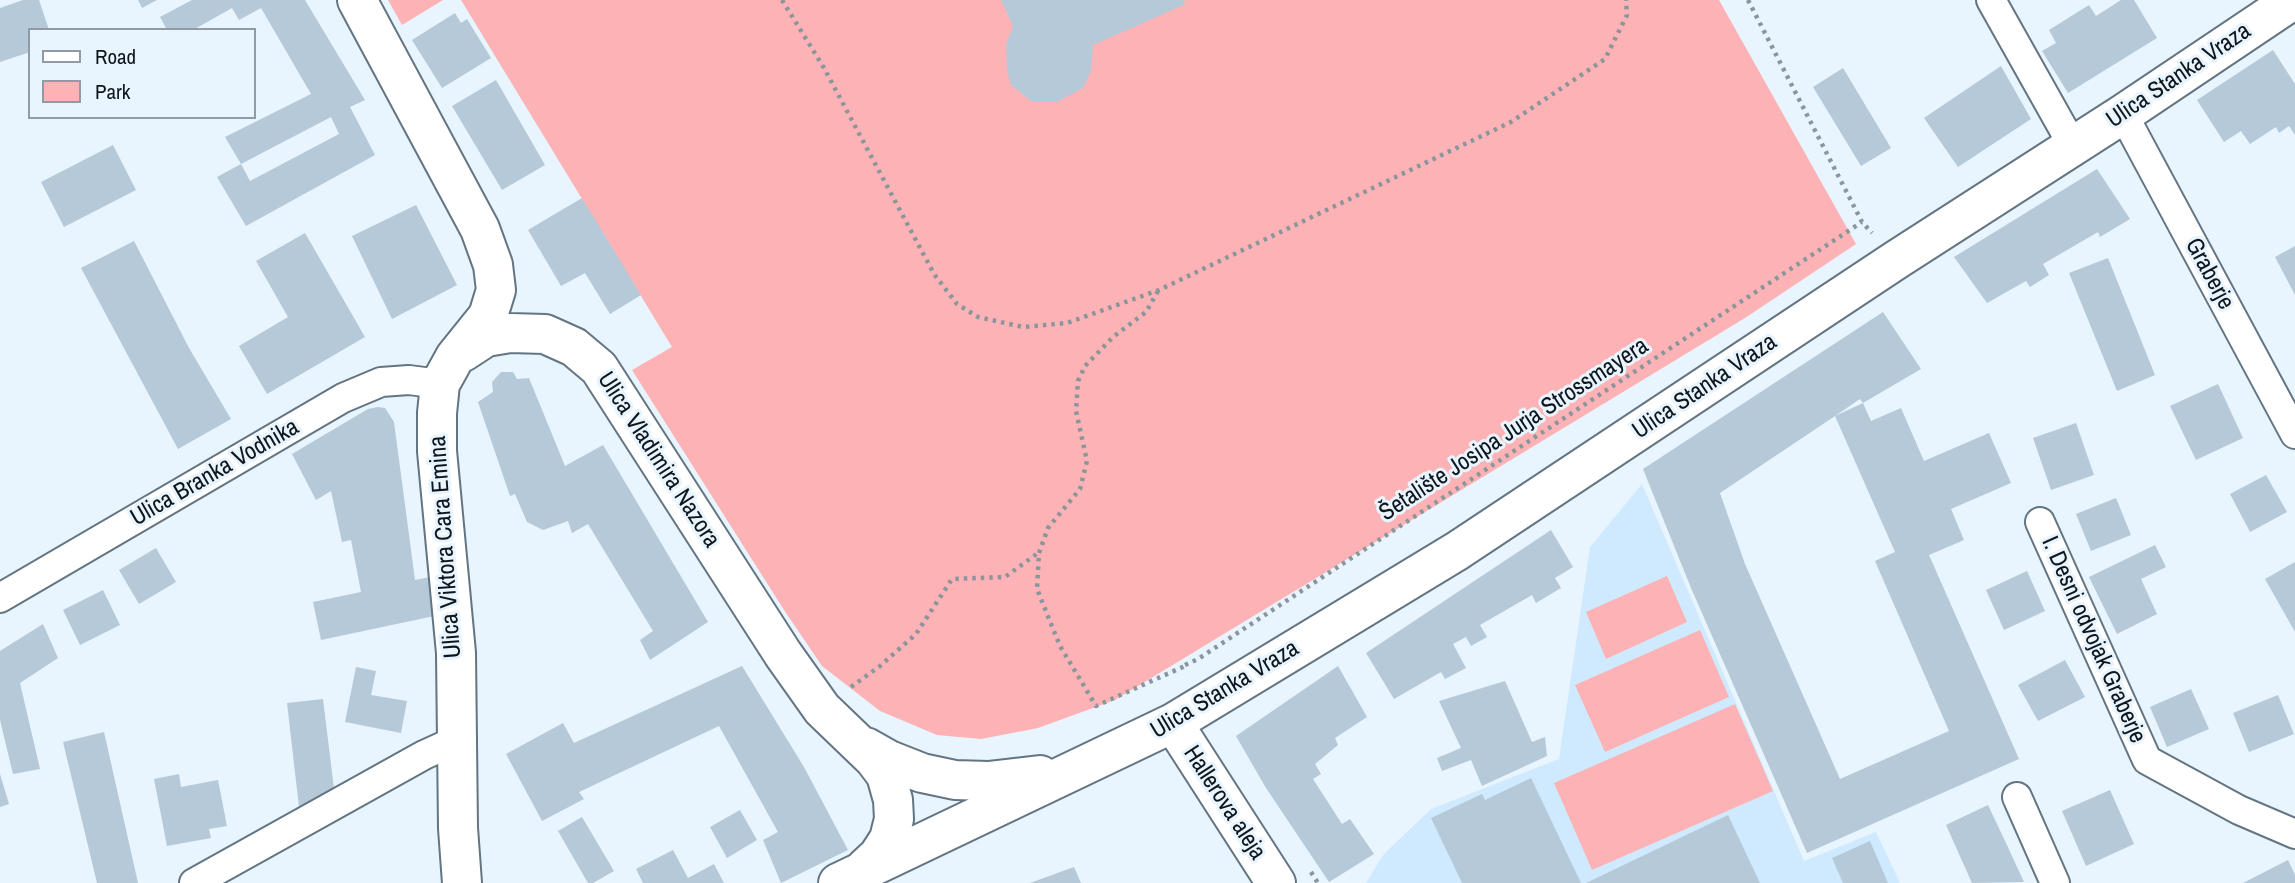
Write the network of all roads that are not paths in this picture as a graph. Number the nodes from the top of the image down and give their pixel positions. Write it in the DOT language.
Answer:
graph roads {
  1 [pos="357,0"];
  2 [pos="1991,0"];
  3 [pos="2293,0"];
  4 [pos="2123,114"];
  5 [pos="2073,146"];
  6 [pos="448,371"];
  7 [pos="2295,434"];
  8 [pos="2040,522"];
  9 [pos="0,598"];
  10 [pos="1173,723"];
  11 [pos="849,737"];
  12 [pos="457,740"];
  13 [pos="1106,757"];
  14 [pos="2017,797"];
  15 [pos="458,828"];
  16 [pos="2295,834"];
  17 [pos="850,876"];
  18 [pos="194,883"];
  19 [pos="452,883"];
  20 [pos="462,883"];
  21 [pos="1276,883"];
  22 [pos="2055,883"];
  1 -- 6 [label="main road"];
  2 -- 5 [label="street"];
  3 -- 4 [label="main road, Ulica Stanka Vraza"];
  4 -- 5 [label="main road, Ulica Stanka Vraza"];
  4 -- 7 [label="street, Graberje"];
  5 -- 10 [label="main road, Ulica Stanka Vraza"];
  6 -- 9 [label="street, Ulica Branka Vodnika"];
  6 -- 11 [label="main road, Ulica Vladimira Nazora"];
  6 -- 12 [label="main road, Ulica Viktora Cara Emina"];
  8 -- 16 [label="street, I. Desni odvojak Graberje"];
  10 -- 13 [label="main road, Ulica Stanka Vraza"];
  10 -- 21 [label="main road, Hallerova aleja"];
  11 -- 13 [label="main road, Ulica Stanka Vraza"];
  11 -- 17 [label="main road"];
  12 -- 15 [label="main road, Ulica Viktora Cara Emina"];
  12 -- 18 [label="street"];
  13 -- 17 [label="main road, Ulica Stanka Vraza"];
  14 -- 22 [label="street"];
  15 -- 19 [label="main road"];
  15 -- 20 [label="main road"];
}
